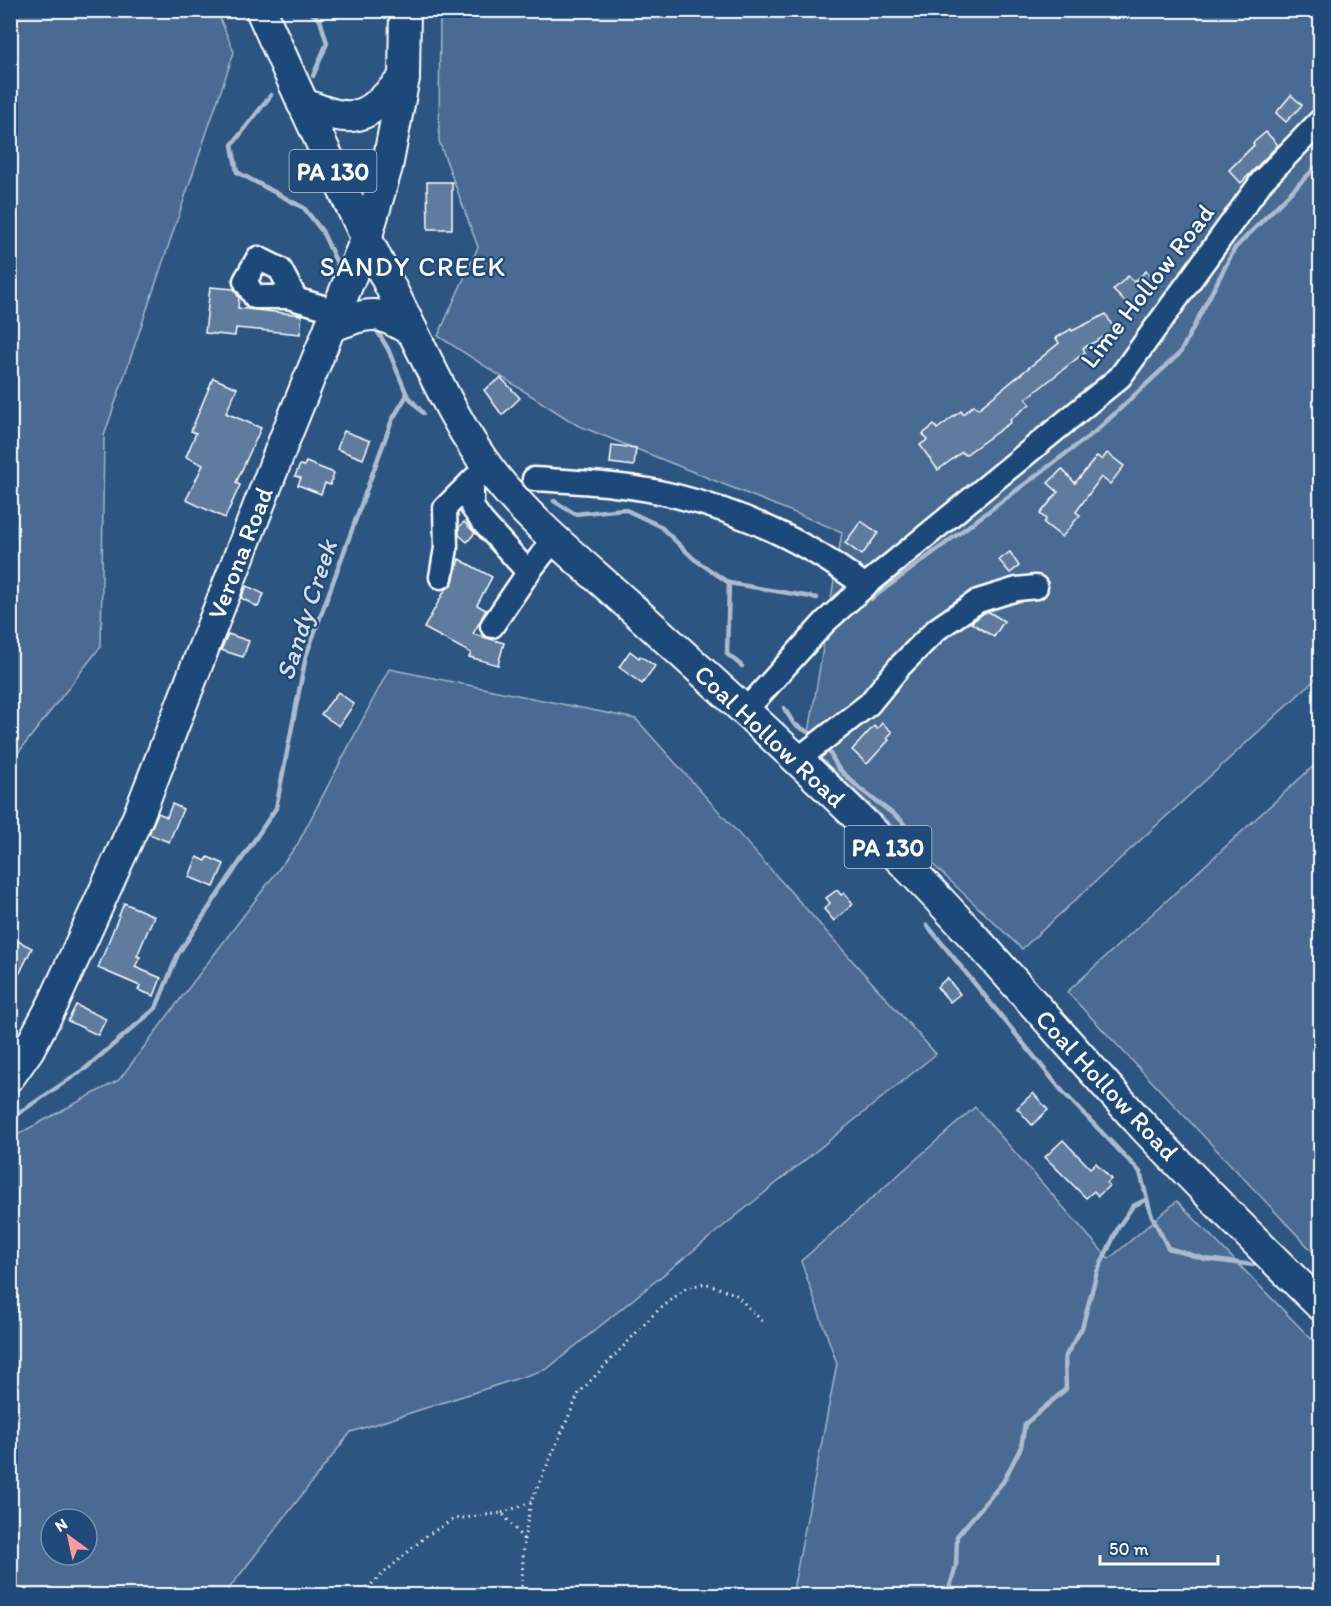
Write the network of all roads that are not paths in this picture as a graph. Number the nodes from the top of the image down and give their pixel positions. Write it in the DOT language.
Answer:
graph roads {
  1 [pos="261,10"];
  2 [pos="405,10"];
  3 [pos="404,78"];
  4 [pos="302,103"];
  5 [pos="1320,121"];
  6 [pos="366,239"];
  7 [pos="296,299"];
  8 [pos="351,306"];
  9 [pos="412,332"];
  10 [pos="479,473"];
  11 [pos="534,479"];
  12 [pos="555,538"];
  13 [pos="528,572"];
  14 [pos="441,577"];
  15 [pos="865,586"];
  16 [pos="1036,587"];
  17 [pos="492,626"];
  18 [pos="745,711"];
  19 [pos="811,749"];
  20 [pos="10,1076"];
  21 [pos="1320,1305"];
  1 -- 4 [label="main road, PA 130"];
  2 -- 3 [label="main road, Verona Road"];
  3 -- 4 [label="main road"];
  3 -- 6 [label="main road, Verona Road"];
  4 -- 6 [label="main road, PA 130"];
  5 -- 15 [label="street, Lime Hollow Road"];
  6 -- 8 [label="main road, Verona Road"];
  6 -- 9 [label="main road, Coal Hollow Road / PA 130"];
  7 -- 8 [label="street"];
  8 -- 9 [label="main road"];
  8 -- 20 [label="main road, Verona Road"];
  9 -- 10 [label="main road, Coal Hollow Road / PA 130"];
  10 -- 12 [label="main road, Coal Hollow Road / PA 130"];
  10 -- 13 [label="street"];
  10 -- 14 [label="street"];
  11 -- 15 [label="street"];
  12 -- 13 [label="street"];
  12 -- 18 [label="main road, Coal Hollow Road / PA 130"];
  13 -- 17 [label="street"];
  15 -- 18 [label="street, Lime Hollow Road"];
  16 -- 19 [label="street"];
  18 -- 19 [label="main road, Coal Hollow Road / PA 130"];
  19 -- 21 [label="main road, Coal Hollow Road / PA 130"];
}
